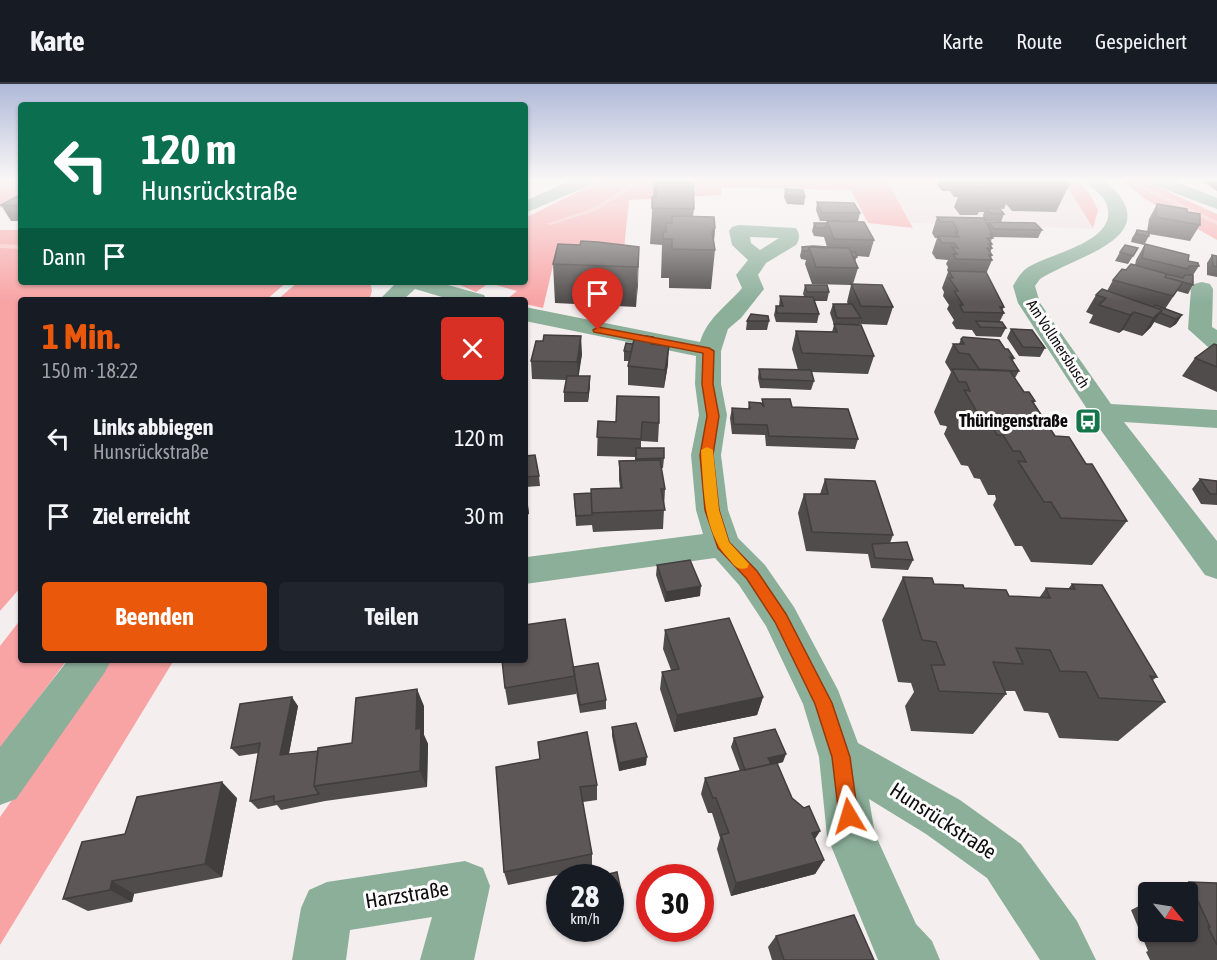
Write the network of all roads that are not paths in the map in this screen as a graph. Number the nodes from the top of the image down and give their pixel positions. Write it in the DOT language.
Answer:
graph roads {
  1 [pos="1117,220"];
  2 [pos="759,259"];
  3 [pos="408,285"];
  4 [pos="423,285"];
  5 [pos="1202,289"];
  6 [pos="394,297"];
  7 [pos="465,297"];
  8 [pos="528,315"];
  9 [pos="1217,342"];
  10 [pos="709,351"];
  11 [pos="1103,412"];
  12 [pos="1217,419"];
  13 [pos="723,544"];
  14 [pos="1217,566"];
  15 [pos="528,571"];
  16 [pos="89,663"];
  17 [pos="841,757"];
  18 [pos="0,783"];
  19 [pos="319,960"];
  20 [pos="447,960"];
  21 [pos="912,960"];
  22 [pos="1069,960"];
  1 -- 11 [label="street, Am Vollmersbusch"];
  2 -- 10 [label="street"];
  3 -- 6 [label="street"];
  4 -- 7 [label="street"];
  5 -- 9 [label="street"];
  8 -- 10 [label="street"];
  10 -- 13 [label="street"];
  11 -- 12 [label="street"];
  11 -- 14 [label="street, Am Vollmersbusch"];
  13 -- 15 [label="street"];
  13 -- 17 [label="street"];
  16 -- 18 [label="street"];
  17 -- 21 [label="street"];
  17 -- 22 [label="street, Hunsrückstraße"];
  19 -- 20 [label="street, Harzstraße"];
}
